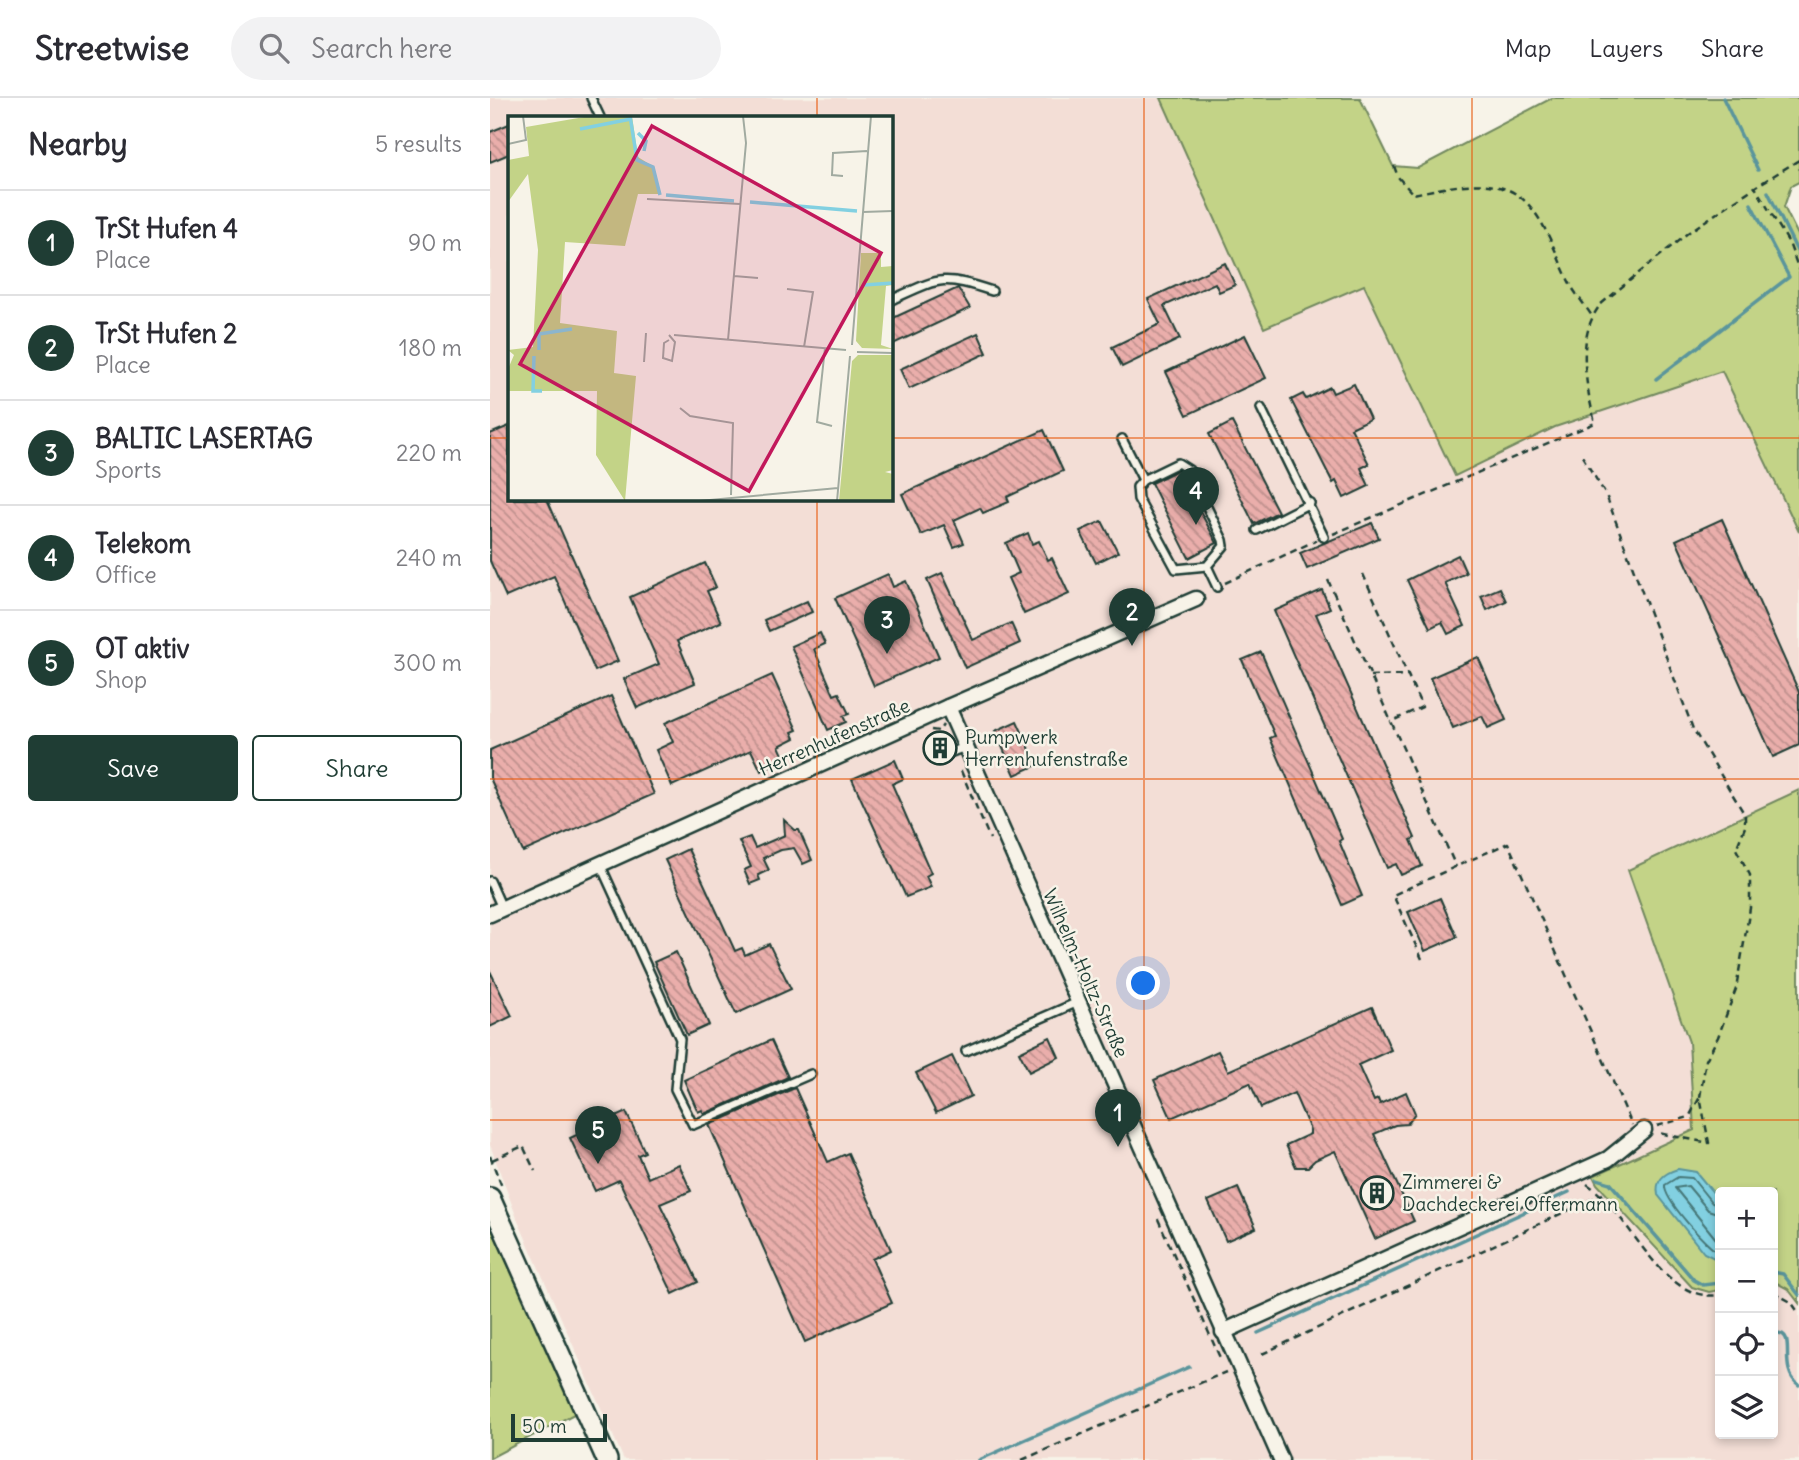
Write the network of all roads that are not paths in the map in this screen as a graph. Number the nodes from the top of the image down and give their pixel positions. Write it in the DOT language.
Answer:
graph roads {
  1 [pos="591,98"];
  2 [pos="600,116"];
  3 [pos="992,291"];
  4 [pos="892,300"];
  5 [pos="1261,408"];
  6 [pos="1122,439"];
  7 [pos="1143,480"];
  8 [pos="1310,503"];
  9 [pos="1257,530"];
  10 [pos="1324,537"];
  11 [pos="1207,566"];
  12 [pos="1217,587"];
  13 [pos="1196,599"];
  14 [pos="948,707"];
  15 [pos="965,746"];
  16 [pos="942,756"];
  17 [pos="600,863"];
  18 [pos="490,881"];
  19 [pos="496,911"];
  20 [pos="1078,1002"];
  21 [pos="966,1051"];
  22 [pos="811,1074"];
  23 [pos="1644,1130"];
  24 [pos="490,1198"];
  25 [pos="1223,1332"];
  26 [pos="607,1460"];
  27 [pos="1281,1460"];
  1 -- 2 [label="lane"];
  3 -- 4 [label="lane"];
  5 -- 8 [label="lane"];
  6 -- 7 [label="lane"];
  7 -- 11 [label="lane"];
  7 -- 11 [label="lane"];
  8 -- 9 [label="lane"];
  8 -- 10 [label="lane"];
  11 -- 12 [label="lane"];
  13 -- 14 [label="street, Herrenhufenstraße"];
  14 -- 15 [label="street, Wilhelm-Holtz-Straße"];
  14 -- 17 [label="street, Herrenhufenstraße"];
  15 -- 16 [label="lane"];
  15 -- 20 [label="street, Wilhelm-Holtz-Straße"];
  17 -- 19 [label="street, Herrenhufenstraße"];
  17 -- 22 [label="lane"];
  18 -- 19 [label="lane"];
  20 -- 21 [label="lane"];
  20 -- 25 [label="street, Wilhelm-Holtz-Straße"];
  23 -- 25 [label="street"];
  24 -- 26 [label="main road"];
  25 -- 27 [label="street, Wilhelm-Holtz-Straße"];
}
